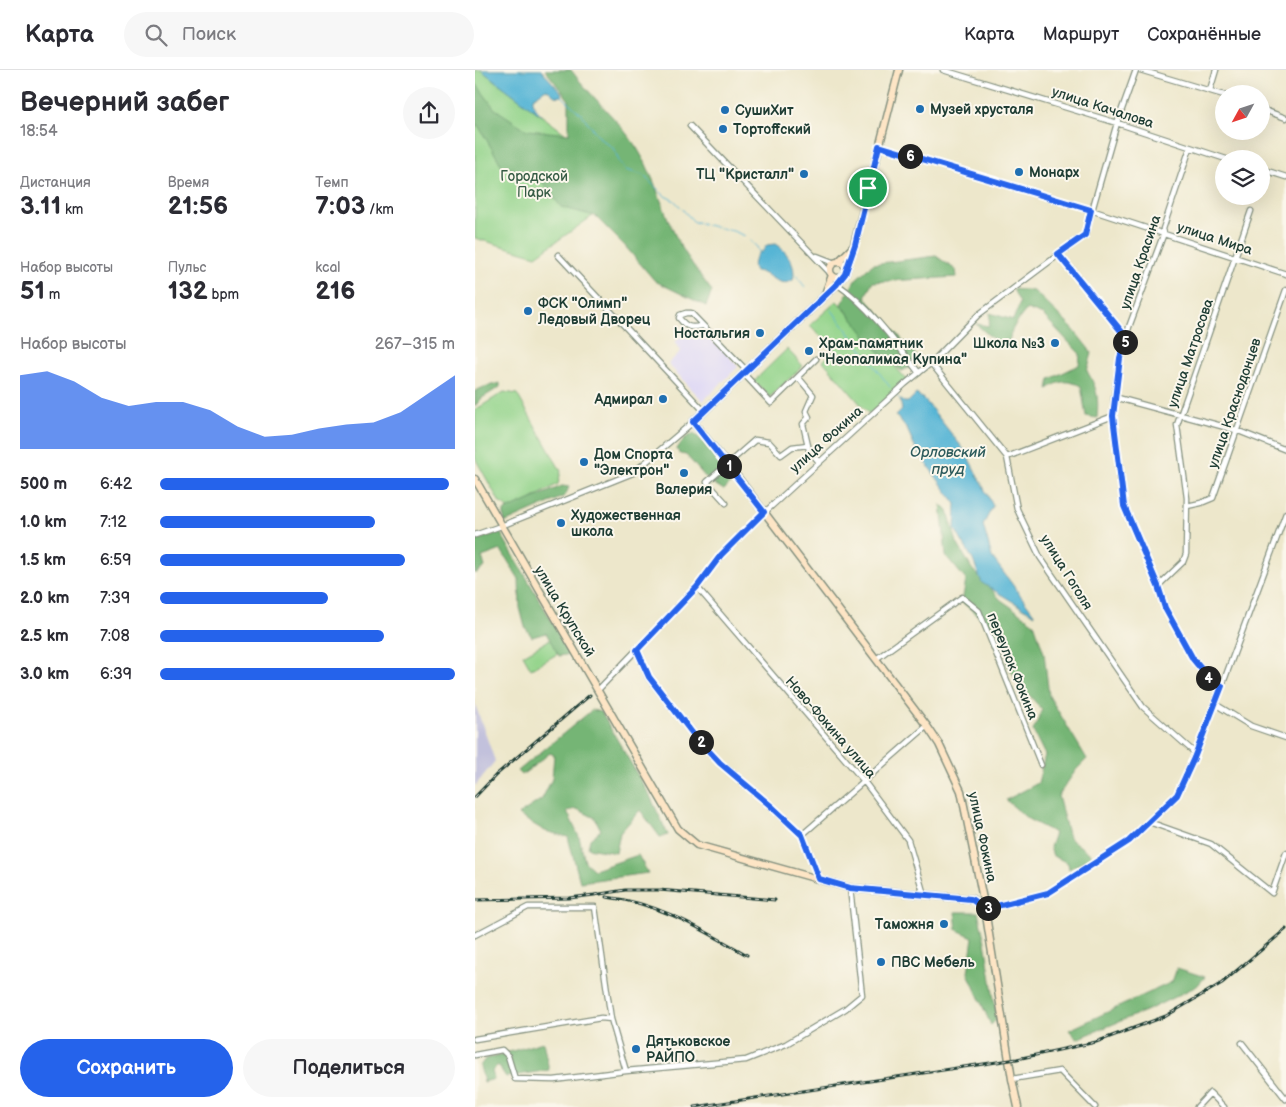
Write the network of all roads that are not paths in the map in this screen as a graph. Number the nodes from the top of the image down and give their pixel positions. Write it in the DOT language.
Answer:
graph roads {
  1 [pos="899,70"];
  2 [pos="943,70"];
  3 [pos="1136,70"];
  4 [pos="1140,70"];
  5 [pos="1216,70"];
  6 [pos="1210,90"];
  7 [pos="1215,92"];
  8 [pos="1270,112"];
  9 [pos="1286,118"];
  10 [pos="1117,123"];
  11 [pos="690,126"];
  12 [pos="879,146"];
  13 [pos="1190,148"];
  14 [pos="1215,156"];
  15 [pos="1270,172"];
  16 [pos="1286,177"];
  17 [pos="1091,210"];
  18 [pos="1251,211"];
  19 [pos="1164,233"];
  20 [pos="855,245"];
  21 [pos="1058,254"];
  22 [pos="558,255"];
  23 [pos="816,256"];
  24 [pos="1236,256"];
  25 [pos="836,262"];
  26 [pos="845,273"];
  27 [pos="1286,274"];
  28 [pos="832,275"];
  29 [pos="837,284"];
  30 [pos="1286,290"];
  31 [pos="825,295"];
  32 [pos="702,326"];
  33 [pos="1126,337"];
  34 [pos="816,360"];
  35 [pos="931,363"];
  36 [pos="744,372"];
  37 [pos="919,373"];
  38 [pos="798,377"];
  39 [pos="1114,397"];
  40 [pos="704,411"];
  41 [pos="1181,413"];
  42 [pos="1113,416"];
  43 [pos="693,422"];
  44 [pos="1237,430"];
  45 [pos="808,445"];
  46 [pos="1286,450"];
  47 [pos="1007,457"];
  48 [pos="819,462"];
  49 [pos="727,464"];
  50 [pos="475,479"];
  51 [pos="726,503"];
  52 [pos="1187,506"];
  53 [pos="764,512"];
  54 [pos="1286,513"];
  55 [pos="501,526"];
  56 [pos="475,535"];
  57 [pos="1158,586"];
  58 [pos="697,587"];
  59 [pos="637,650"];
  60 [pos="876,659"];
  61 [pos="1222,686"];
  62 [pos="598,690"];
  63 [pos="1215,704"];
  64 [pos="927,726"];
  65 [pos="1286,738"];
  66 [pos="1195,753"];
  67 [pos="1041,765"];
  68 [pos="863,780"];
  69 [pos="1149,822"];
  70 [pos="802,835"];
  71 [pos="1286,853"];
  72 [pos="819,879"];
  73 [pos="850,888"];
  74 [pos="925,895"];
  75 [pos="985,909"];
  76 [pos="475,935"];
  77 [pos="611,1018"];
  78 [pos="475,1039"];
  79 [pos="1242,1043"];
  80 [pos="475,1055"];
  81 [pos="626,1071"];
  82 [pos="1012,1079"];
  83 [pos="1286,1099"];
  84 [pos="1018,1107"];
  85 [pos="1095,1107"];
  86 [pos="1197,1107"];
  87 [pos="1225,1107"];
  1 -- 12 [label="main road"];
  2 -- 10 [label="street, улица Качалова"];
  3 -- 10 [label="street, улица Фокина"];
  4 -- 6 [label="street"];
  5 -- 6 [label="street"];
  6 -- 7 [label="street"];
  8 -- 9 [label="street"];
  10 -- 13 [label="street, улица Качалова"];
  10 -- 17 [label="street, улица Фокина"];
  11 -- 23 [label="street"];
  12 -- 17 [label="street, улица Мира"];
  12 -- 20 [label="main road"];
  13 -- 14 [label="street, улица Качалова"];
  13 -- 19 [label="street, улица Красина"];
  15 -- 16 [label="street"];
  17 -- 19 [label="street, улица Мира"];
  17 -- 21 [label="street, улица Фокина"];
  18 -- 24 [label="street, улица Матросова"];
  19 -- 24 [label="street, улица Мира"];
  19 -- 33 [label="street, улица Красина"];
  20 -- 25 [label="main road"];
  20 -- 26 [label="main road"];
  21 -- 33 [label="street"];
  21 -- 35 [label="street, улица Фокина"];
  22 -- 40 [label="street"];
  23 -- 25 [label="street"];
  23 -- 28 [label="street"];
  24 -- 27 [label="street, улица Мира"];
  24 -- 41 [label="street, улица Матросова"];
  25 -- 26 [label="main road"];
  25 -- 28 [label="main road"];
  26 -- 28 [label="main road"];
  26 -- 29 [label="main road"];
  28 -- 31 [label="main road"];
  29 -- 31 [label="main road"];
  29 -- 37 [label="street"];
  30 -- 44 [label="street, улица Краснодонцев"];
  31 -- 36 [label="main road"];
  32 -- 32 [label="street"];
  32 -- 36 [label="street"];
  33 -- 39 [label="street, улица Красина"];
  34 -- 38 [label="street"];
  35 -- 37 [label="street, улица Фокина"];
  35 -- 47 [label="street, улица Гоголя"];
  36 -- 38 [label="street"];
  36 -- 40 [label="main road"];
  37 -- 48 [label="street, улица Фокина"];
  38 -- 45 [label="street"];
  39 -- 41 [label="street"];
  39 -- 42 [label="street, улица Красина"];
  40 -- 43 [label="main road"];
  41 -- 44 [label="street"];
  41 -- 52 [label="street, улица Матросова"];
  42 -- 47 [label="street"];
  42 -- 57 [label="street, улица Красина"];
  43 -- 49 [label="main road, улица Фокина"];
  43 -- 55 [label="street"];
  44 -- 46 [label="street"];
  44 -- 52 [label="street, улица Краснодонцев"];
  45 -- 48 [label="street"];
  45 -- 49 [label="street"];
  47 -- 66 [label="street, улица Гоголя"];
  48 -- 53 [label="street, улица Фокина"];
  49 -- 51 [label="street"];
  49 -- 53 [label="main road, улица Фокина"];
  50 -- 55 [label="main road, улица Крупской"];
  52 -- 57 [label="street, улица Матросова"];
  53 -- 58 [label="street"];
  53 -- 60 [label="main road, улица Фокина"];
  54 -- 61 [label="street"];
  55 -- 56 [label="street"];
  55 -- 62 [label="main road, улица Крупской"];
  57 -- 61 [label="street, улица Красина"];
  58 -- 59 [label="street"];
  58 -- 68 [label="street, Ново-Фокина улица"];
  59 -- 62 [label="street"];
  59 -- 70 [label="street"];
  60 -- 64 [label="main road, улица Фокина"];
  60 -- 67 [label="street, переулок Фокина"];
  61 -- 63 [label="street"];
  62 -- 72 [label="main road, улица Крупской"];
  63 -- 65 [label="street"];
  63 -- 66 [label="street"];
  64 -- 68 [label="street"];
  64 -- 75 [label="main road, улица Фокина"];
  66 -- 69 [label="street"];
  68 -- 70 [label="street"];
  68 -- 74 [label="street, Ново-Фокина улица"];
  69 -- 71 [label="street"];
  69 -- 75 [label="street"];
  70 -- 72 [label="street"];
  72 -- 73 [label="main road, улица Крупской"];
  73 -- 74 [label="main road, улица Крупской"];
  73 -- 81 [label="street"];
  74 -- 75 [label="main road, улица Крупской"];
  75 -- 82 [label="main road, улица Фокина"];
  76 -- 77 [label="street"];
  77 -- 78 [label="street"];
  77 -- 81 [label="street"];
  79 -- 83 [label="street"];
  80 -- 81 [label="street"];
  82 -- 84 [label="main road, улица Фокина"];
  82 -- 85 [label="street"];
  86 -- 87 [label="street"];
}
